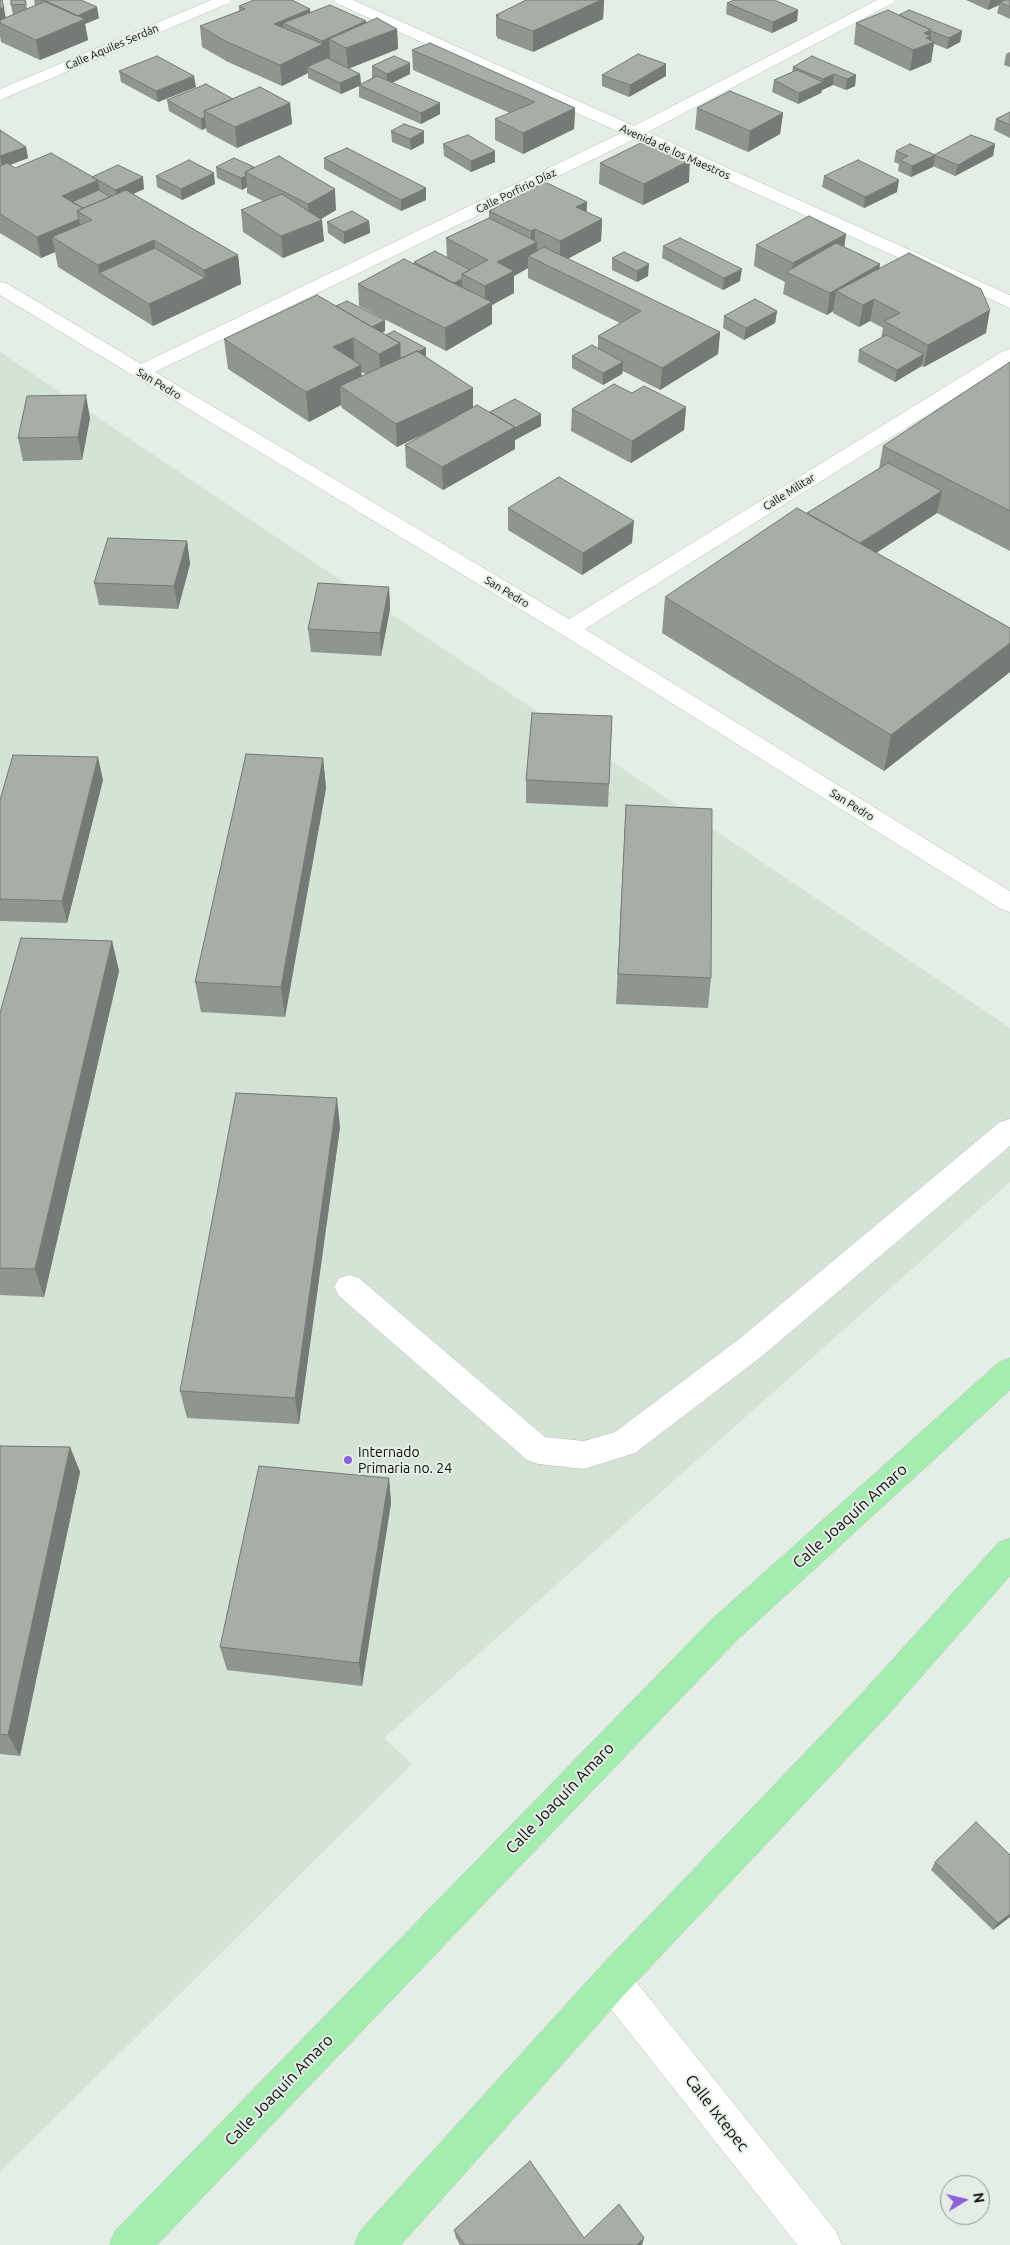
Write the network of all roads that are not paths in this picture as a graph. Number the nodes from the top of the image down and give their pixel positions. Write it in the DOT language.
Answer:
graph roads {
  1 [pos="224,0"];
  2 [pos="341,0"];
  3 [pos="888,0"];
  4 [pos="0,95"];
  5 [pos="634,134"];
  6 [pos="0,287"];
  7 [pos="1010,302"];
  8 [pos="1010,355"];
  9 [pos="139,372"];
  10 [pos="569,629"];
  11 [pos="1010,903"];
  12 [pos="1010,1130"];
  13 [pos="350,1287"];
  14 [pos="1010,1371"];
  15 [pos="1010,1553"];
  16 [pos="612,1981"];
  17 [pos="129,2245"];
  18 [pos="374,2245"];
  19 [pos="822,2245"];
  1 -- 4 [label="street, Calle Aquiles Serdán"];
  2 -- 5 [label="street, Avenida de los Maestros"];
  3 -- 5 [label="street, Calle Porfirio Díaz"];
  5 -- 7 [label="street, Avenida de los Maestros"];
  5 -- 9 [label="street, Calle Porfirio Díaz"];
  6 -- 9 [label="street, San Pedro"];
  8 -- 10 [label="street, Calle Militar"];
  9 -- 10 [label="street, San Pedro"];
  10 -- 11 [label="street, San Pedro"];
  12 -- 13 [label="street"];
  14 -- 17 [label="main road, Calle Joaquín Amaro"];
  15 -- 16 [label="main road"];
  16 -- 18 [label="main road"];
  16 -- 19 [label="street, Calle Ixtepec"];
}
